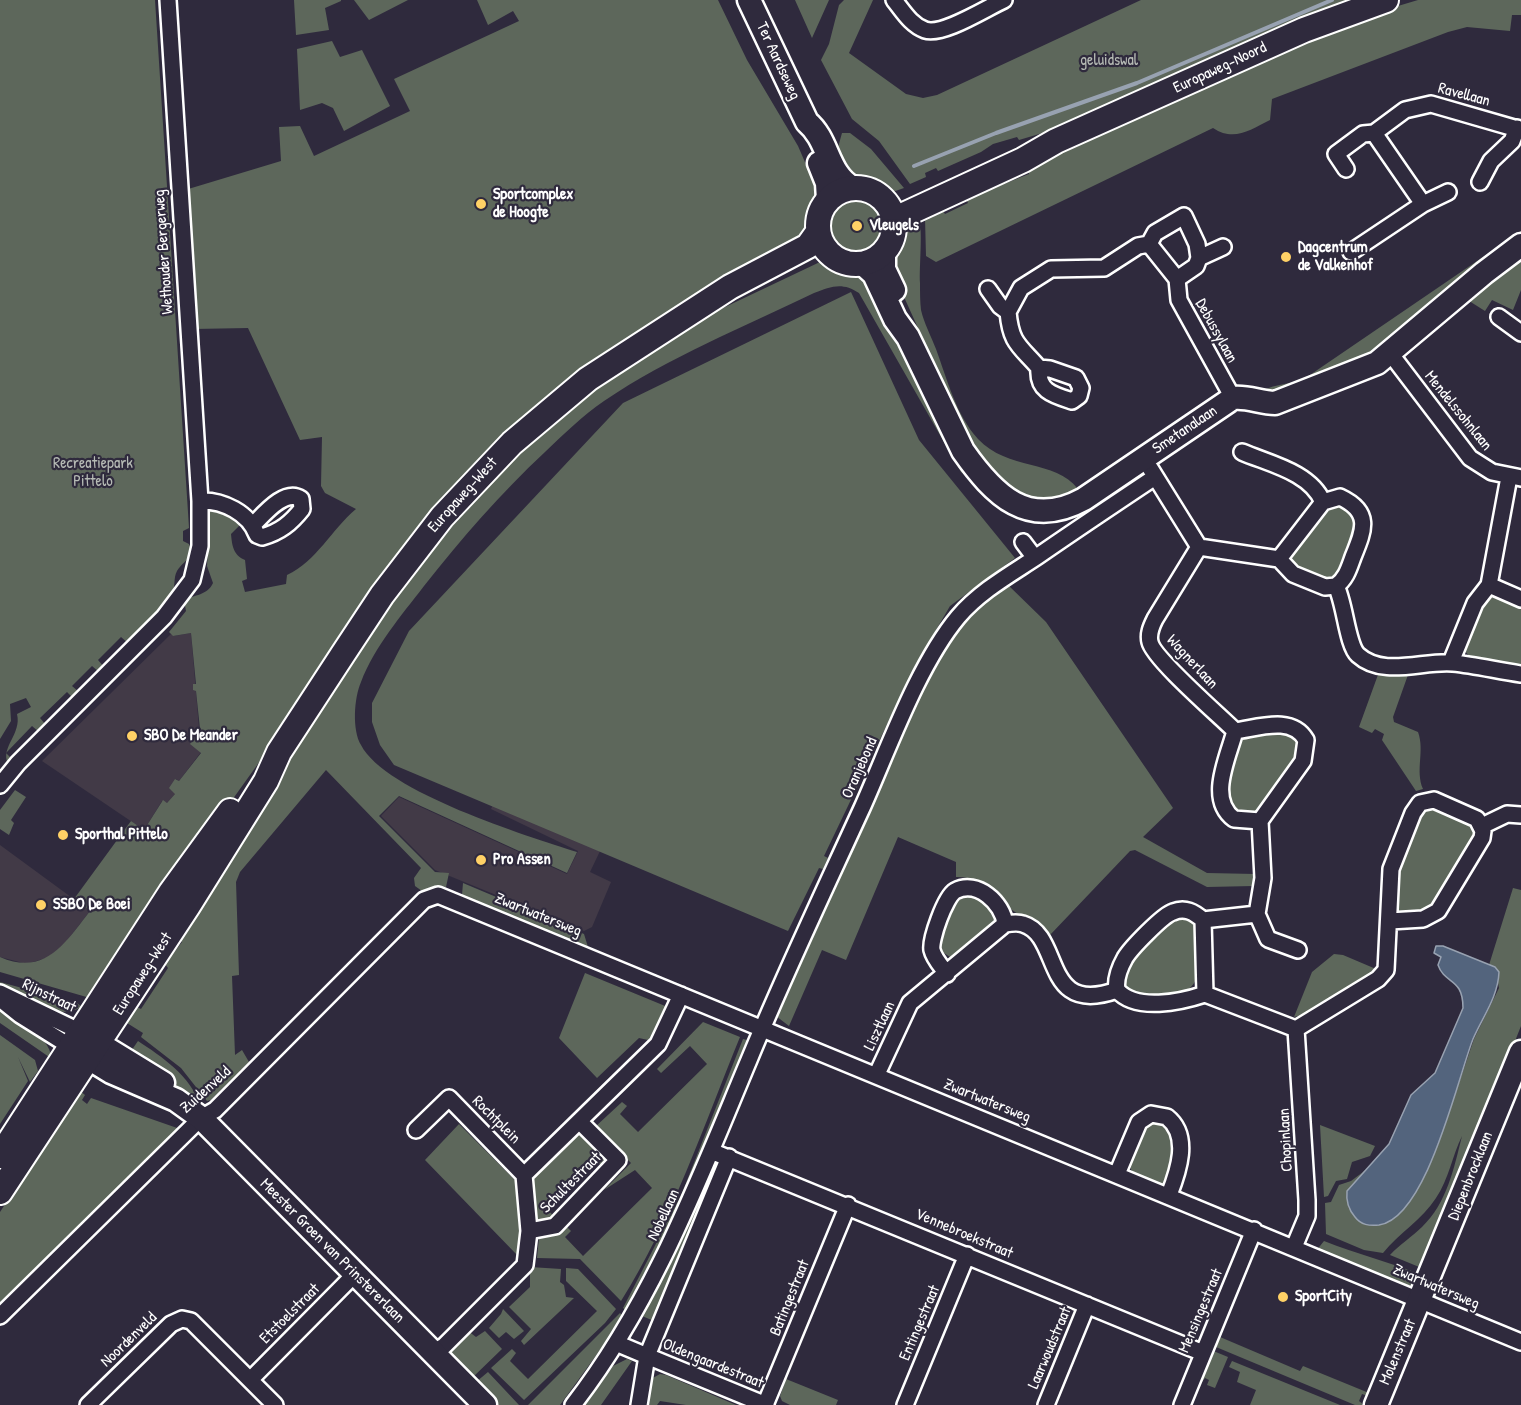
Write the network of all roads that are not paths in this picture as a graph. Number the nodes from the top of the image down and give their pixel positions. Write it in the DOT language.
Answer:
graph roads {
  1 [pos="168,0"];
  2 [pos="749,0"];
  3 [pos="894,0"];
  4 [pos="1004,0"];
  5 [pos="1386,0"];
  6 [pos="807,122"];
  7 [pos="1519,129"];
  8 [pos="1374,133"];
  9 [pos="1056,141"];
  10 [pos="1346,169"];
  11 [pos="1480,182"];
  12 [pos="853,188"];
  13 [pos="1448,192"];
  14 [pos="828,200"];
  15 [pos="885,201"];
  16 [pos="1423,204"];
  17 [pos="894,224"];
  18 [pos="818,232"];
  19 [pos="1149,244"];
  20 [pos="1521,245"];
  21 [pos="1223,247"];
  22 [pos="1351,252"];
  23 [pos="830,255"];
  24 [pos="873,258"];
  25 [pos="1199,258"];
  26 [pos="1177,279"];
  27 [pos="988,289"];
  28 [pos="710,302"];
  29 [pos="1008,312"];
  30 [pos="1499,317"];
  31 [pos="1521,333"];
  32 [pos="1390,353"];
  33 [pos="1039,368"];
  34 [pos="1233,398"];
  35 [pos="1242,452"];
  36 [pos="1150,467"];
  37 [pos="1515,478"];
  38 [pos="200,501"];
  39 [pos="1323,502"];
  40 [pos="1095,505"];
  41 [pos="253,525"];
  42 [pos="1023,542"];
  43 [pos="1199,547"];
  44 [pos="1035,558"];
  45 [pos="1279,559"];
  46 [pos="1489,585"];
  47 [pos="1336,586"];
  48 [pos="1521,599"];
  49 [pos="1451,662"];
  50 [pos="1521,674"];
  51 [pos="1235,731"];
  52 [pos="0,785"];
  53 [pos="1521,814"];
  54 [pos="1260,821"];
  55 [pos="1482,826"];
  56 [pos="438,895"];
  57 [pos="1257,914"];
  58 [pos="1203,920"];
  59 [pos="1390,921"];
  60 [pos="1005,924"];
  61 [pos="1299,951"];
  62 [pos="947,974"];
  63 [pos="1117,990"];
  64 [pos="0,993"];
  65 [pos="1205,994"];
  66 [pos="681,995"];
  67 [pos="0,999"];
  68 [pos="763,1027"];
  69 [pos="1296,1029"];
  70 [pos="85,1045"];
  71 [pos="1520,1061"];
  72 [pos="877,1074"];
  73 [pos="201,1118"];
  74 [pos="580,1122"];
  75 [pos="416,1130"];
  76 [pos="711,1151"];
  77 [pos="0,1156"];
  78 [pos="729,1157"];
  79 [pos="1117,1174"];
  80 [pos="524,1175"];
  81 [pos="0,1192"];
  82 [pos="1169,1195"];
  83 [pos="848,1205"];
  84 [pos="1254,1230"];
  85 [pos="530,1231"];
  86 [pos="1294,1247"];
  87 [pos="967,1255"];
  88 [pos="355,1275"];
  89 [pos="1420,1299"];
  90 [pos="1087,1305"];
  91 [pos="0,1316"];
  92 [pos="1521,1342"];
  93 [pos="616,1343"];
  94 [pos="433,1352"];
  95 [pos="1203,1353"];
  96 [pos="646,1356"];
  97 [pos="250,1380"];
  98 [pos="88,1405"];
  99 [pos="275,1405"];
  100 [pos="485,1405"];
  101 [pos="573,1405"];
  102 [pos="639,1405"];
  103 [pos="766,1405"];
  104 [pos="905,1405"];
  105 [pos="1046,1405"];
  106 [pos="1182,1405"];
  107 [pos="1376,1405"];
  1 -- 38 [label="street, Wethouder Bergerweg"];
  2 -- 6 [label="street, Ter Aardseweg"];
  3 -- 4 [label="street"];
  5 -- 9 [label="main road, Europaweg-Noord"];
  6 -- 12 [label="street, Ter Aardseweg"];
  6 -- 14 [label="street, Ter Aardseweg"];
  7 -- 8 [label="street, Ravellaan"];
  7 -- 11 [label="street, Ravellaan"];
  8 -- 10 [label="street, Ravellaan"];
  8 -- 16 [label="street"];
  9 -- 15 [label="main road, Europaweg-Noord"];
  9 -- 17 [label="main road, Europaweg-Noord"];
  12 -- 14 [label="main road"];
  12 -- 15 [label="main road"];
  13 -- 16 [label="street"];
  14 -- 18 [label="main road"];
  15 -- 17 [label="main road"];
  16 -- 22 [label="street"];
  17 -- 24 [label="main road"];
  18 -- 23 [label="main road"];
  18 -- 28 [label="main road, Europaweg-West"];
  19 -- 25 [label="street"];
  19 -- 26 [label="street, Debussylaan"];
  19 -- 29 [label="street"];
  20 -- 32 [label="street, Smetanalaan"];
  21 -- 25 [label="street"];
  23 -- 24 [label="main road"];
  23 -- 28 [label="main road, Europaweg-West"];
  24 -- 40 [label="street, Smetanalaan"];
  25 -- 26 [label="street"];
  26 -- 34 [label="street, Debussylaan"];
  27 -- 29 [label="street"];
  28 -- 70 [label="main road, Europaweg-West"];
  29 -- 33 [label="street"];
  30 -- 31 [label="street"];
  32 -- 34 [label="street, Smetanalaan"];
  32 -- 37 [label="street, Mendelssohnlaan"];
  34 -- 36 [label="street, Smetanalaan"];
  35 -- 39 [label="street"];
  36 -- 40 [label="street, Smetanalaan"];
  36 -- 43 [label="street"];
  37 -- 46 [label="street, Mendelssohnlaan"];
  38 -- 41 [label="street"];
  38 -- 52 [label="street, Wethouder Bergerweg"];
  39 -- 45 [label="street"];
  39 -- 47 [label="street"];
  40 -- 44 [label="street, Oranjebond"];
  42 -- 44 [label="street"];
  43 -- 45 [label="street"];
  43 -- 51 [label="street, Wagnerlaan"];
  44 -- 68 [label="street, Oranjebond"];
  45 -- 47 [label="street"];
  46 -- 48 [label="street"];
  46 -- 49 [label="street, Mendelssohnlaan"];
  47 -- 49 [label="street"];
  49 -- 50 [label="street"];
  51 -- 54 [label="street"];
  51 -- 54 [label="street"];
  53 -- 55 [label="street"];
  54 -- 57 [label="street"];
  55 -- 59 [label="street"];
  55 -- 59 [label="street"];
  56 -- 66 [label="street, Zwartwatersweg"];
  56 -- 73 [label="street, Zuidenveld"];
  57 -- 58 [label="street"];
  57 -- 61 [label="street"];
  58 -- 63 [label="street"];
  58 -- 65 [label="street"];
  59 -- 69 [label="street"];
  60 -- 62 [label="street, Lisztlaan"];
  60 -- 62 [label="street"];
  60 -- 63 [label="street"];
  62 -- 72 [label="street, Lisztlaan"];
  63 -- 65 [label="street"];
  64 -- 70 [label="street, Rijnstraat"];
  65 -- 69 [label="street"];
  66 -- 68 [label="street, Zwartwatersweg"];
  66 -- 74 [label="street"];
  67 -- 70 [label="street, Rijnstraat"];
  68 -- 72 [label="street, Zwartwatersweg"];
  68 -- 76 [label="street, Nobellaan"];
  69 -- 86 [label="street, Chopinlaan"];
  70 -- 73 [label="street, Meester Groen van Prinstererlaan"];
  70 -- 77 [label="main road, Europaweg-West"];
  70 -- 81 [label="main road, Europaweg-West"];
  71 -- 89 [label="street, Diepenbrocklaan"];
  72 -- 79 [label="street, Zwartwatersweg"];
  73 -- 88 [label="street, Meester Groen van Prinstererlaan"];
  73 -- 91 [label="street, Zuidenveld"];
  74 -- 80 [label="street"];
  74 -- 85 [label="street, Schultestraat"];
  75 -- 80 [label="street, Rochtplein"];
  76 -- 78 [label="street, Vennebroekstraat"];
  76 -- 93 [label="street, Nobellaan"];
  78 -- 83 [label="street, Vennebroekstraat"];
  78 -- 96 [label="street"];
  79 -- 82 [label="street, Zwartwatersweg"];
  79 -- 82 [label="street"];
  80 -- 85 [label="street, Schultestraat"];
  82 -- 84 [label="street, Zwartwatersweg"];
  83 -- 87 [label="street, Vennebroekstraat"];
  83 -- 103 [label="street, Batingestraat"];
  84 -- 86 [label="street, Zwartwatersweg"];
  84 -- 95 [label="street, Mensingestraat"];
  85 -- 94 [label="street, Schultestraat"];
  86 -- 89 [label="street, Zwartwatersweg"];
  87 -- 90 [label="street, Vennebroekstraat"];
  87 -- 104 [label="street, Entingestraat"];
  88 -- 94 [label="street, Meester Groen van Prinstererlaan"];
  88 -- 97 [label="street, Etstoelstraat"];
  89 -- 92 [label="street, Zwartwatersweg"];
  89 -- 107 [label="street, Molenstraat"];
  90 -- 95 [label="street, Vennebroekstraat"];
  90 -- 105 [label="street, Laarwoudstraat"];
  93 -- 96 [label="street, Oldengaardestraat"];
  93 -- 101 [label="street, Nobellaan"];
  94 -- 100 [label="street, Meester Groen van Prinstererlaan"];
  95 -- 106 [label="street, Mensingestraat"];
  96 -- 102 [label="street, Oldengaardestraat"];
  96 -- 103 [label="street, Oldengaardestraat"];
  97 -- 98 [label="street, Noordenveld"];
  97 -- 99 [label="street"];
}
